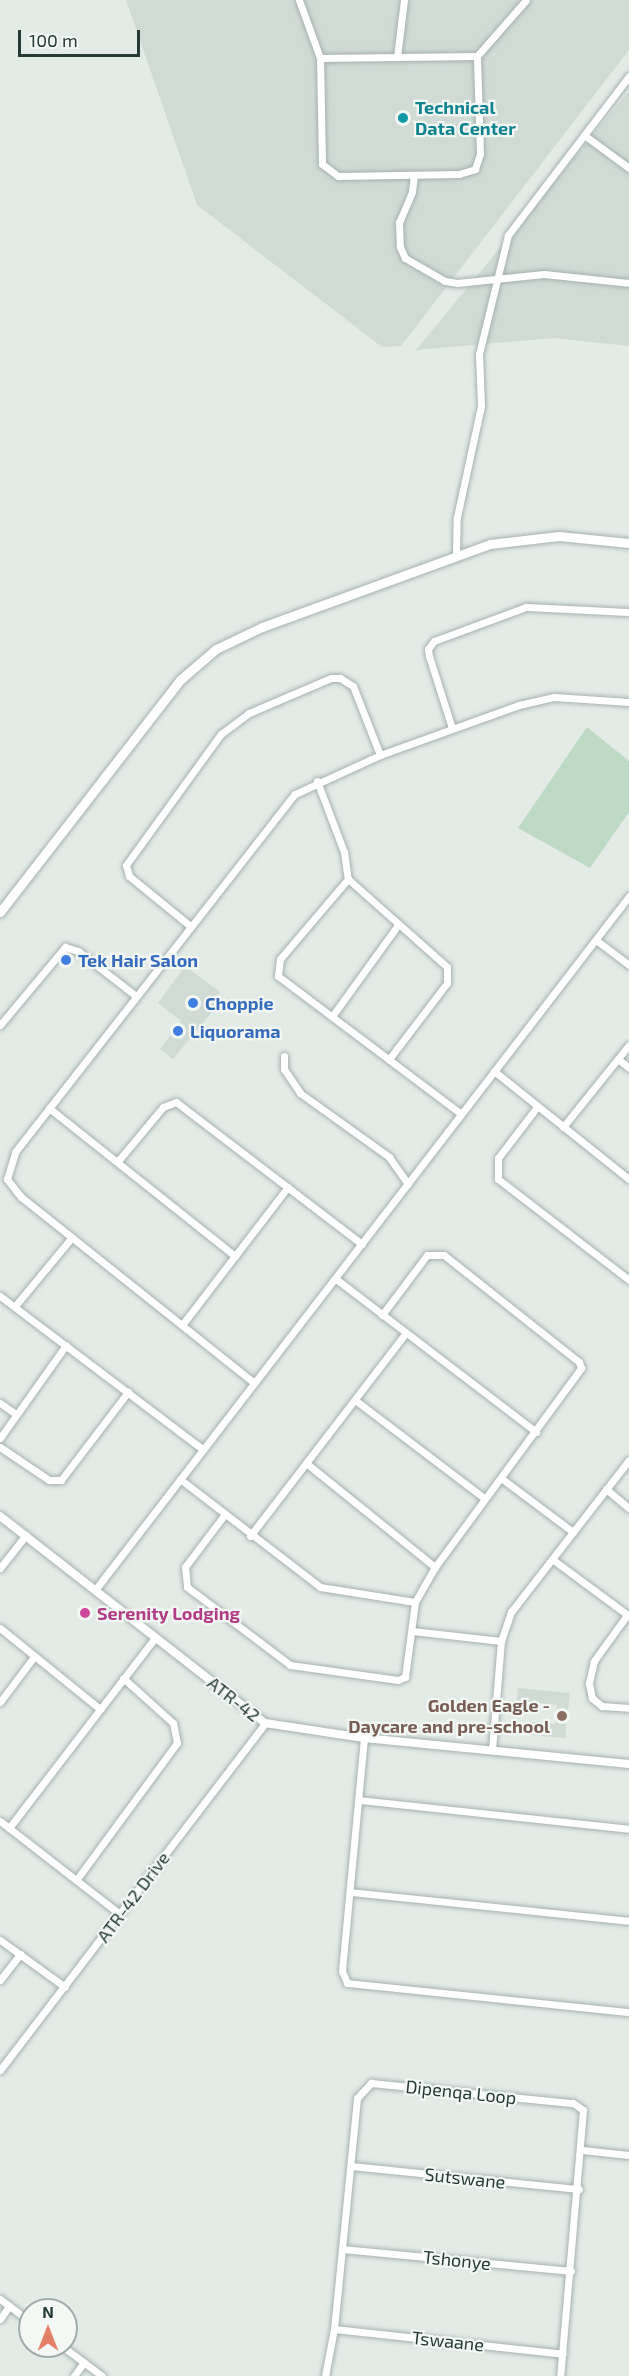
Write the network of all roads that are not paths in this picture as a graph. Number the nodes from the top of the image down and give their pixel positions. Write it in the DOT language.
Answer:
graph roads {
  1 [pos="299,0"];
  2 [pos="404,0"];
  3 [pos="526,0"];
  4 [pos="477,56"];
  5 [pos="397,57"];
  6 [pos="320,58"];
  7 [pos="629,76"];
  8 [pos="584,135"];
  9 [pos="629,168"];
  10 [pos="414,175"];
  11 [pos="497,277"];
  12 [pos="629,283"];
  13 [pos="629,543"];
  14 [pos="456,556"];
  15 [pos="629,612"];
  16 [pos="629,702"];
  17 [pos="452,728"];
  18 [pos="380,755"];
  19 [pos="317,781"];
  20 [pos="348,879"];
  21 [pos="629,896"];
  22 [pos="0,912"];
  23 [pos="189,925"];
  24 [pos="398,925"];
  25 [pos="596,940"];
  26 [pos="629,965"];
  27 [pos="136,996"];
  28 [pos="333,1015"];
  29 [pos="0,1025"];
  30 [pos="629,1045"];
  31 [pos="284,1056"];
  32 [pos="389,1059"];
  33 [pos="618,1059"];
  34 [pos="629,1068"];
  35 [pos="494,1071"];
  36 [pos="537,1107"];
  37 [pos="50,1108"];
  38 [pos="461,1114"];
  39 [pos="563,1126"];
  40 [pos="118,1161"];
  41 [pos="4,1178"];
  42 [pos="629,1179"];
  43 [pos="408,1184"];
  44 [pos="288,1187"];
  45 [pos="72,1237"];
  46 [pos="362,1244"];
  47 [pos="235,1256"];
  48 [pos="336,1279"];
  49 [pos="629,1280"];
  50 [pos="0,1296"];
  51 [pos="15,1306"];
  52 [pos="382,1315"];
  53 [pos="182,1325"];
  54 [pos="405,1334"];
  55 [pos="66,1345"];
  56 [pos="253,1382"];
  57 [pos="128,1392"];
  58 [pos="355,1400"];
  59 [pos="0,1402"];
  60 [pos="16,1414"];
  61 [pos="536,1432"];
  62 [pos="0,1437"];
  63 [pos="0,1447"];
  64 [pos="202,1449"];
  65 [pos="629,1460"];
  66 [pos="306,1463"];
  67 [pos="501,1478"];
  68 [pos="180,1479"];
  69 [pos="606,1489"];
  70 [pos="484,1498"];
  71 [pos="629,1508"];
  72 [pos="225,1514"];
  73 [pos="0,1516"];
  74 [pos="573,1532"];
  75 [pos="26,1535"];
  76 [pos="250,1536"];
  77 [pos="552,1559"];
  78 [pos="435,1567"];
  79 [pos="0,1568"];
  80 [pos="95,1590"];
  81 [pos="415,1602"];
  82 [pos="628,1615"];
  83 [pos="0,1628"];
  84 [pos="412,1631"];
  85 [pos="155,1638"];
  86 [pos="501,1641"];
  87 [pos="33,1658"];
  88 [pos="123,1678"];
  89 [pos="0,1702"];
  90 [pos="629,1708"];
  91 [pos="100,1709"];
  92 [pos="265,1723"];
  93 [pos="364,1738"];
  94 [pos="492,1750"];
  95 [pos="629,1764"];
  96 [pos="359,1800"];
  97 [pos="0,1821"];
  98 [pos="9,1828"];
  99 [pos="629,1829"];
  100 [pos="77,1880"];
  101 [pos="350,1892"];
  102 [pos="120,1914"];
  103 [pos="629,1921"];
  104 [pos="0,1940"];
  105 [pos="20,1954"];
  106 [pos="0,1980"];
  107 [pos="65,1987"];
  108 [pos="629,2012"];
  109 [pos="0,2070"];
  110 [pos="582,2150"];
  111 [pos="629,2154"];
  112 [pos="351,2166"];
  113 [pos="579,2189"];
  114 [pos="343,2249"];
  115 [pos="571,2271"];
  116 [pos="0,2300"];
  117 [pos="9,2306"];
  118 [pos="18,2313"];
  119 [pos="0,2319"];
  120 [pos="334,2329"];
  121 [pos="563,2354"];
  122 [pos="78,2358"];
  123 [pos="84,2362"];
  124 [pos="74,2376"];
  125 [pos="102,2376"];
  126 [pos="325,2376"];
  127 [pos="560,2376"];
  1 -- 6 [label="street"];
  2 -- 5 [label="street"];
  3 -- 4 [label="street"];
  4 -- 5 [label="street"];
  4 -- 10 [label="street"];
  5 -- 6 [label="street"];
  6 -- 10 [label="street"];
  7 -- 8 [label="street"];
  8 -- 9 [label="street"];
  8 -- 11 [label="street"];
  10 -- 11 [label="street"];
  11 -- 12 [label="street"];
  11 -- 14 [label="street"];
  13 -- 14 [label="main road"];
  14 -- 22 [label="main road"];
  15 -- 17 [label="street"];
  16 -- 17 [label="street"];
  17 -- 18 [label="street"];
  18 -- 19 [label="street"];
  18 -- 23 [label="street"];
  19 -- 20 [label="street"];
  19 -- 23 [label="street"];
  20 -- 24 [label="street"];
  20 -- 28 [label="street"];
  21 -- 25 [label="street"];
  23 -- 27 [label="street"];
  24 -- 28 [label="street"];
  24 -- 32 [label="street"];
  25 -- 26 [label="street"];
  25 -- 35 [label="street"];
  27 -- 29 [label="street"];
  27 -- 37 [label="street"];
  28 -- 32 [label="street"];
  30 -- 33 [label="street"];
  31 -- 43 [label="street"];
  32 -- 38 [label="street"];
  33 -- 34 [label="street"];
  33 -- 39 [label="street"];
  35 -- 36 [label="street"];
  35 -- 38 [label="street"];
  36 -- 39 [label="street"];
  36 -- 49 [label="street"];
  37 -- 40 [label="street"];
  37 -- 41 [label="street"];
  38 -- 43 [label="street"];
  39 -- 42 [label="street"];
  40 -- 44 [label="street"];
  40 -- 47 [label="street"];
  41 -- 45 [label="street"];
  43 -- 46 [label="street"];
  44 -- 46 [label="street"];
  44 -- 47 [label="street"];
  45 -- 51 [label="street"];
  45 -- 53 [label="street"];
  46 -- 48 [label="street"];
  47 -- 53 [label="street"];
  48 -- 52 [label="street"];
  48 -- 56 [label="street"];
  50 -- 51 [label="street"];
  51 -- 55 [label="street"];
  52 -- 54 [label="street"];
  52 -- 61 [label="street"];
  53 -- 56 [label="street"];
  54 -- 58 [label="street"];
  54 -- 61 [label="street"];
  55 -- 57 [label="street"];
  55 -- 60 [label="street"];
  56 -- 64 [label="street"];
  57 -- 63 [label="street"];
  57 -- 64 [label="street"];
  58 -- 66 [label="street"];
  58 -- 70 [label="street"];
  59 -- 60 [label="street"];
  60 -- 62 [label="street"];
  61 -- 67 [label="street"];
  64 -- 68 [label="street"];
  65 -- 69 [label="street"];
  66 -- 76 [label="street"];
  66 -- 78 [label="street"];
  67 -- 70 [label="street"];
  67 -- 74 [label="street"];
  68 -- 72 [label="street"];
  68 -- 80 [label="street"];
  69 -- 71 [label="street"];
  69 -- 74 [label="street"];
  70 -- 78 [label="street"];
  72 -- 76 [label="street"];
  72 -- 84 [label="street"];
  73 -- 75 [label="street, ATR-42"];
  74 -- 77 [label="street"];
  75 -- 79 [label="street"];
  75 -- 80 [label="street, ATR-42"];
  76 -- 81 [label="street"];
  77 -- 82 [label="street"];
  77 -- 86 [label="street"];
  78 -- 81 [label="street"];
  80 -- 85 [label="street, ATR-42"];
  81 -- 84 [label="street"];
  82 -- 90 [label="street"];
  83 -- 87 [label="street"];
  84 -- 86 [label="street"];
  85 -- 88 [label="street"];
  85 -- 92 [label="street, ATR-42"];
  86 -- 94 [label="street"];
  87 -- 89 [label="street"];
  87 -- 91 [label="street"];
  88 -- 91 [label="street"];
  88 -- 100 [label="street"];
  91 -- 98 [label="street"];
  92 -- 93 [label="street, ATR-42"];
  92 -- 102 [label="street, ATR-42 Drive"];
  93 -- 94 [label="street, ATR-42"];
  93 -- 96 [label="street"];
  94 -- 95 [label="street, ATR-42"];
  96 -- 99 [label="street"];
  96 -- 101 [label="street"];
  97 -- 98 [label="street"];
  98 -- 100 [label="street"];
  100 -- 102 [label="street"];
  101 -- 103 [label="street"];
  101 -- 108 [label="street"];
  102 -- 107 [label="street, ATR-42 Drive"];
  104 -- 105 [label="street"];
  105 -- 106 [label="street"];
  105 -- 107 [label="street"];
  107 -- 109 [label="street, ATR-42 Drive"];
  110 -- 111 [label="street"];
  110 -- 112 [label="street, Dipenqa Loop"];
  110 -- 113 [label="street, Dipenqa Loop"];
  112 -- 113 [label="street, Sutswane"];
  112 -- 114 [label="street, Dipenqa Loop"];
  113 -- 115 [label="street, Dipenqa Loop"];
  114 -- 115 [label="street, Tshonye"];
  114 -- 120 [label="street, Dipenqa Loop"];
  115 -- 121 [label="street, Dipenqa Loop"];
  116 -- 117 [label="street"];
  117 -- 118 [label="street"];
  117 -- 119 [label="street"];
  120 -- 121 [label="street, Tswaane"];
  120 -- 126 [label="street, Dipenqa Loop"];
  121 -- 127 [label="street, Dipenqa Loop"];
  122 -- 123 [label="street"];
  123 -- 124 [label="street"];
  123 -- 125 [label="street"];
}
